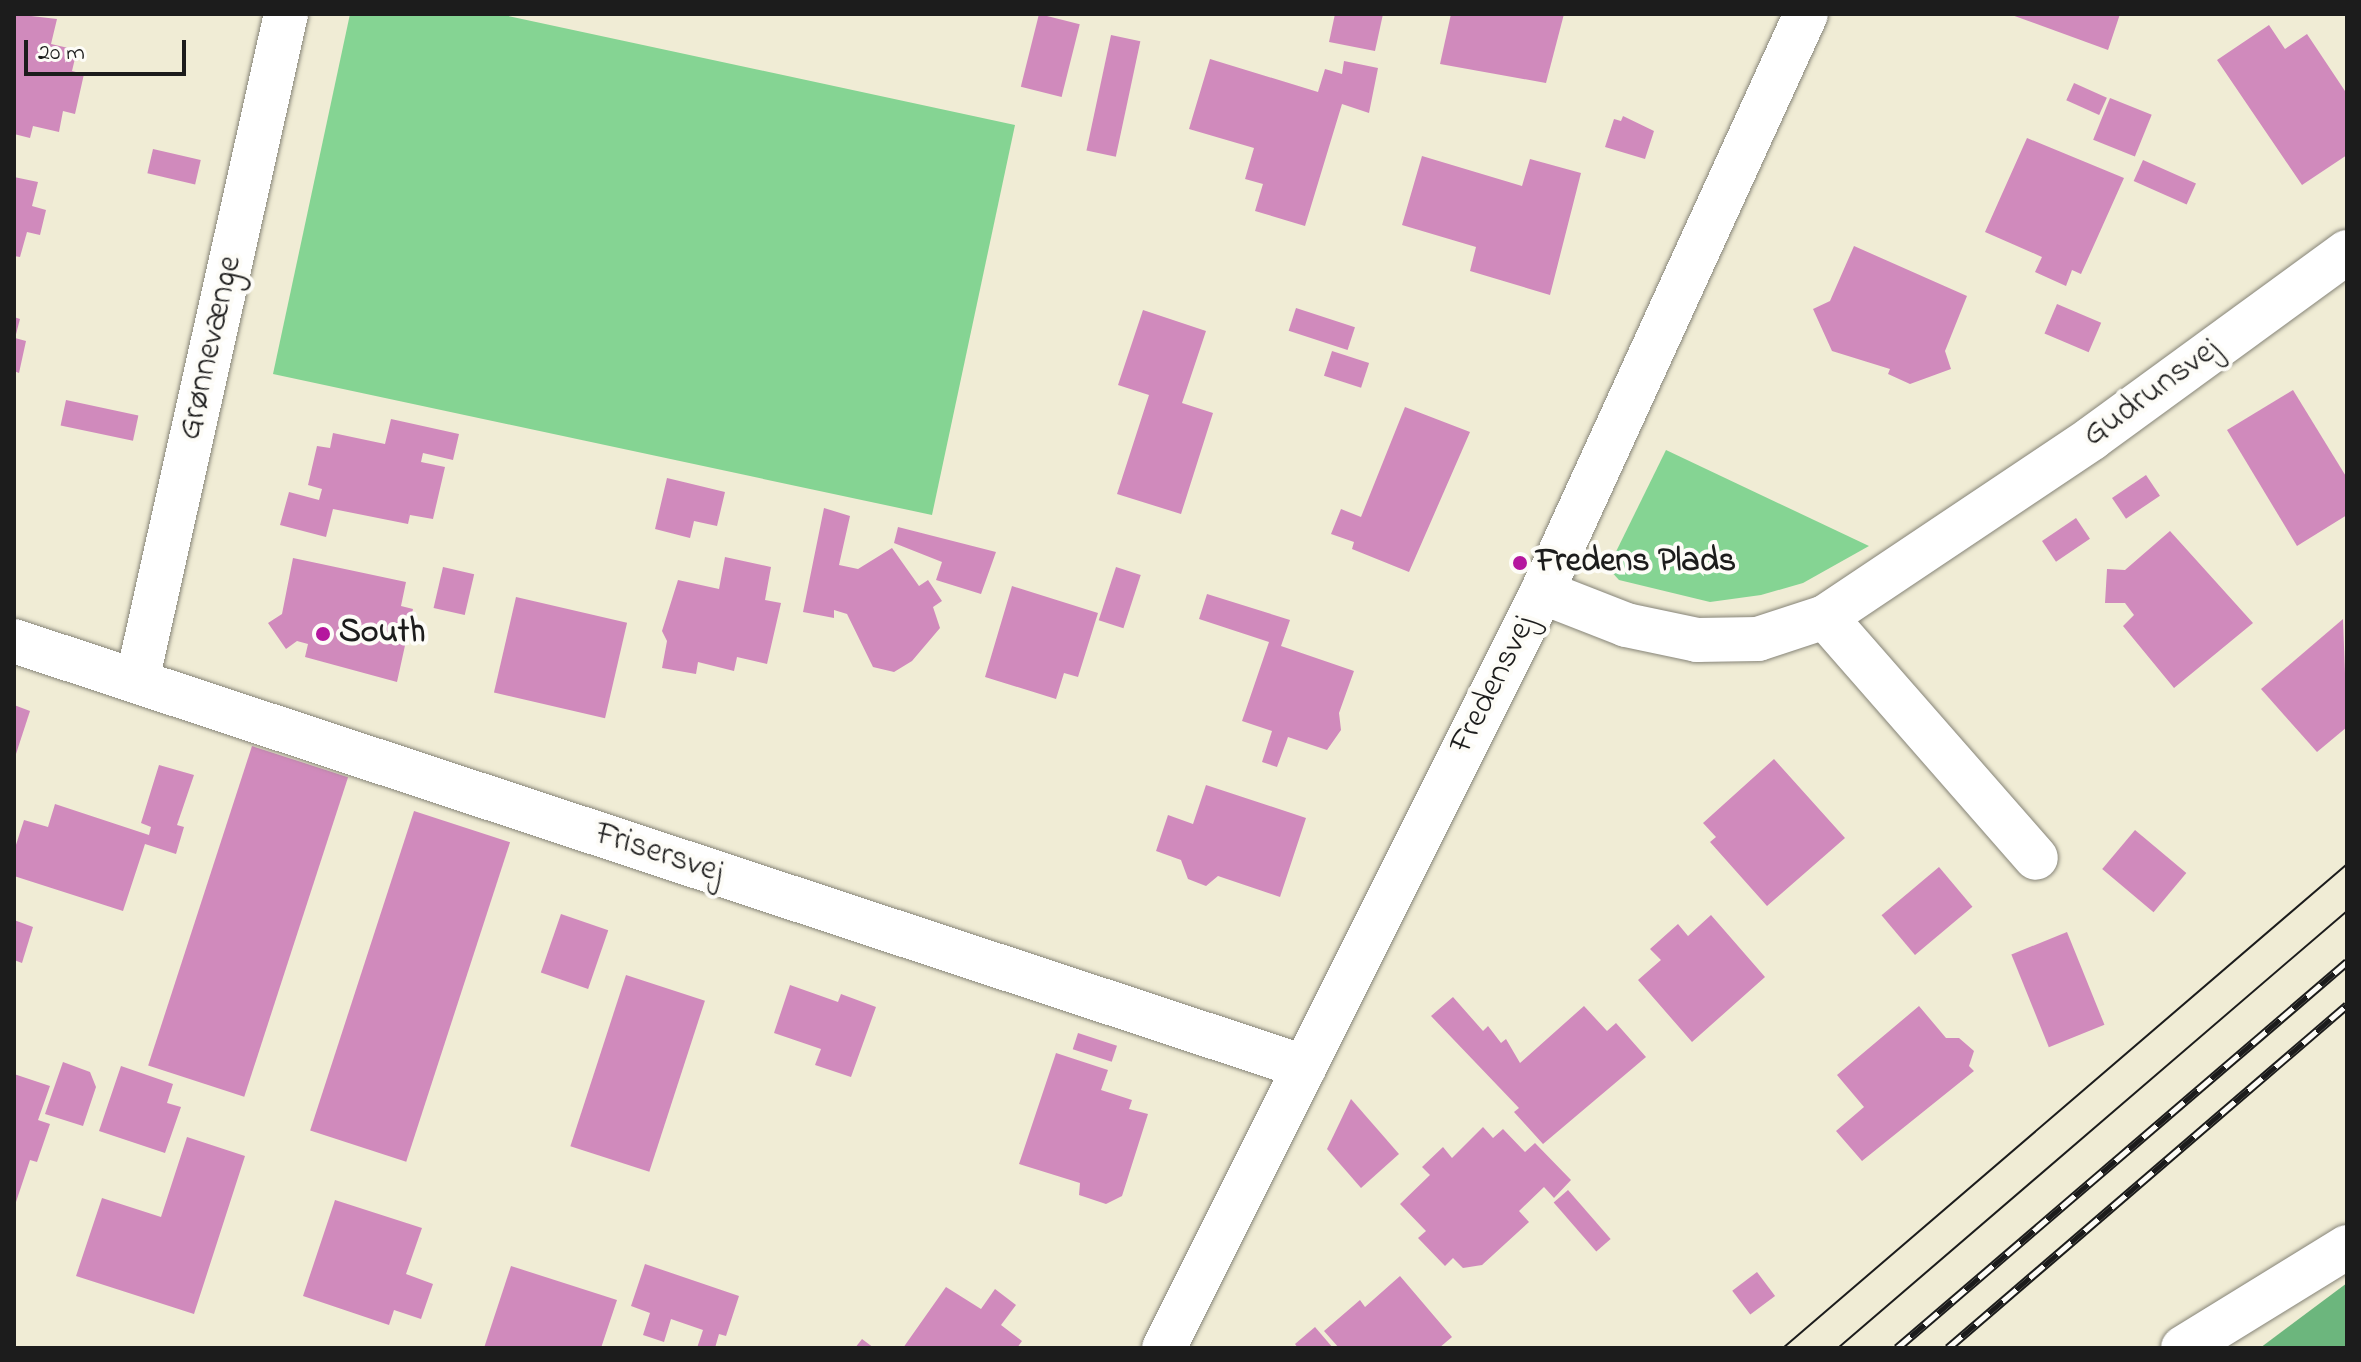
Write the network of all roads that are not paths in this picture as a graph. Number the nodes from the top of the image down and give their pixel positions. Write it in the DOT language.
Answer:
graph roads {
  1 [pos="286,14"];
  2 [pos="1806,14"];
  3 [pos="2347,252"];
  4 [pos="1542,592"];
  5 [pos="1825,617"];
  6 [pos="14,641"];
  7 [pos="137,681"];
  8 [pos="2036,858"];
  9 [pos="1304,1067"];
  10 [pos="2347,1247"];
  11 [pos="1164,1348"];
  12 [pos="2183,1348"];
  1 -- 7 [label="street, Grønnevænge"];
  2 -- 4 [label="street, Fredensvej"];
  3 -- 5 [label="street, Gudrunsvej"];
  4 -- 5 [label="street"];
  4 -- 9 [label="street, Fredensvej"];
  5 -- 8 [label="street"];
  6 -- 7 [label="street, Frisersvej"];
  7 -- 9 [label="street, Frisersvej"];
  9 -- 11 [label="street, Fredensvej"];
  10 -- 12 [label="street"];
}
